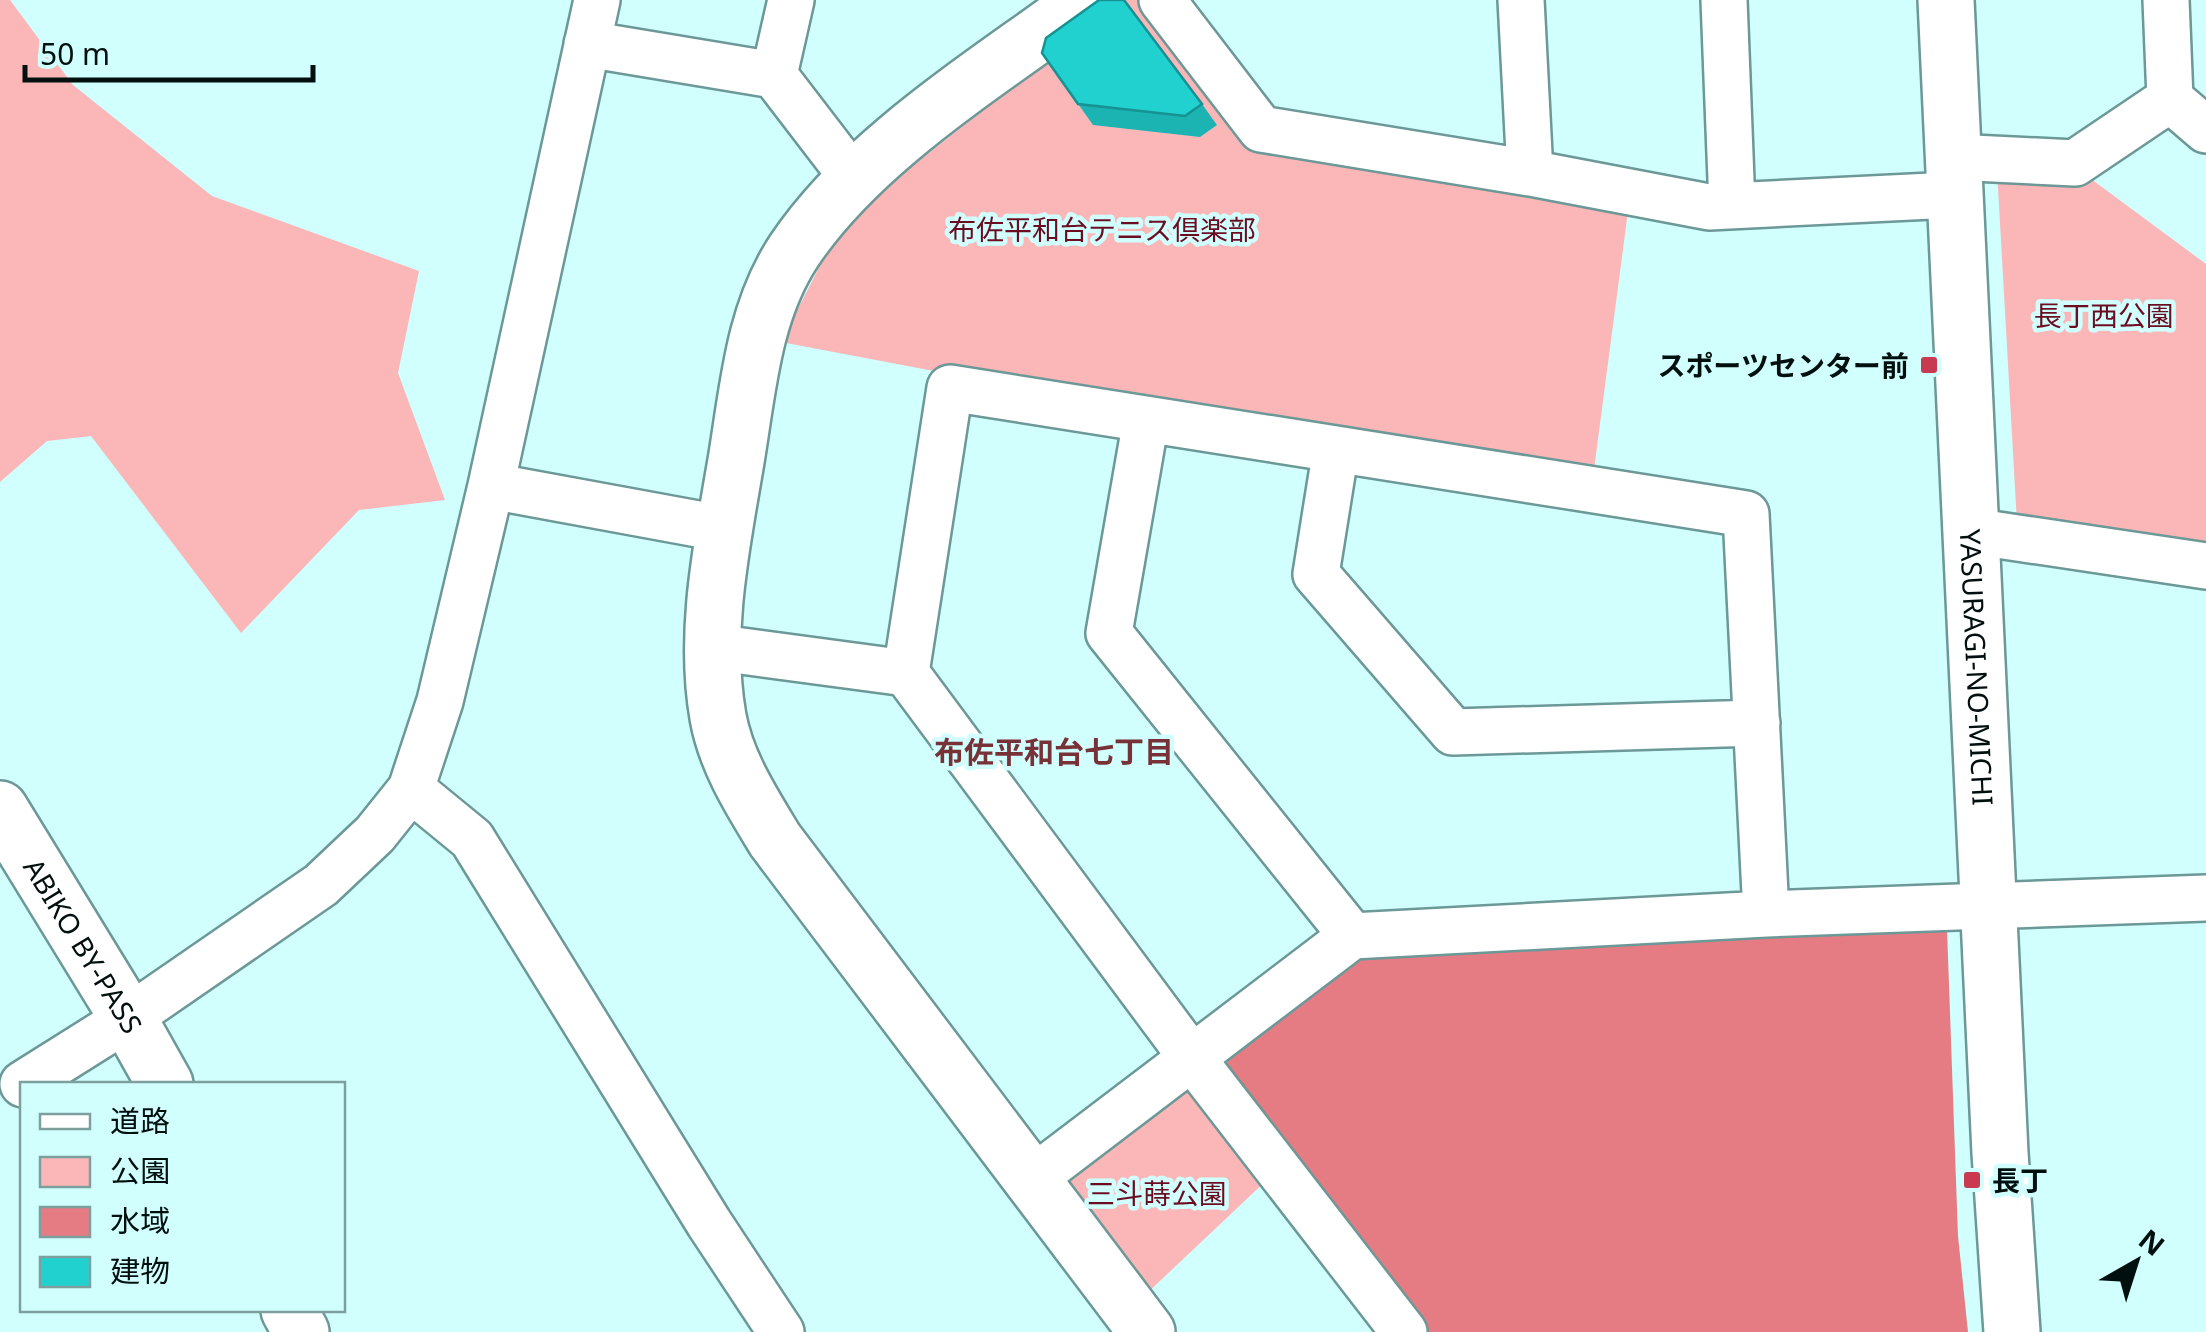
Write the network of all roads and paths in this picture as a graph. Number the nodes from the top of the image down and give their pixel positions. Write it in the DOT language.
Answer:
graph roads {
  1 [pos="597,0"];
  2 [pos="791,0"];
  3 [pos="1086,0"];
  4 [pos="1162,0"];
  5 [pos="1522,0"];
  6 [pos="1724,0"];
  7 [pos="1946,0"];
  8 [pos="2166,0"];
  9 [pos="587,44"];
  10 [pos="774,75"];
  11 [pos="2170,100"];
  12 [pos="2206,130"];
  13 [pos="1530,173"];
  14 [pos="1953,176"];
  15 [pos="853,178"];
  16 [pos="1732,206"];
  17 [pos="1146,420"];
  18 [pos="1336,449"];
  19 [pos="492,486"];
  20 [pos="725,529"];
  21 [pos="1971,532"];
  22 [pos="2206,566"];
  23 [pos="712,646"];
  24 [pos="906,673"];
  25 [pos="1757,723"];
  26 [pos="411,789"];
  27 [pos="0,809"];
  28 [pos="2206,898"];
  29 [pos="1988,908"];
  30 [pos="1766,914"];
  31 [pos="1352,936"];
  32 [pos="128,1018"];
  33 [pos="1192,1058"];
  34 [pos="28,1082"];
  35 [pos="163,1082"];
  36 [pos="1030,1180"];
  37 [pos="782,1332"];
  38 [pos="1146,1332"];
  39 [pos="1404,1332"];
  40 [pos="2012,1332"];
  1 -- 9 [label="street"];
  2 -- 10 [label="street"];
  3 -- 15 [label="main road"];
  4 -- 13 [label="street"];
  5 -- 13 [label="street"];
  6 -- 16 [label="street"];
  7 -- 14 [label="main road, YASURAGI-NO-MICHI"];
  8 -- 11 [label="street"];
  9 -- 10 [label="street"];
  9 -- 19 [label="street"];
  10 -- 15 [label="street"];
  11 -- 12 [label="street"];
  11 -- 14 [label="street"];
  13 -- 16 [label="street"];
  14 -- 16 [label="street"];
  14 -- 21 [label="main road, YASURAGI-NO-MICHI"];
  15 -- 20 [label="main road"];
  17 -- 18 [label="street"];
  17 -- 24 [label="street"];
  17 -- 31 [label="street"];
  18 -- 25 [label="street"];
  18 -- 25 [label="street"];
  19 -- 20 [label="street"];
  19 -- 26 [label="street"];
  20 -- 23 [label="main road"];
  21 -- 22 [label="street"];
  21 -- 29 [label="main road, YASURAGI-NO-MICHI"];
  23 -- 24 [label="street"];
  23 -- 36 [label="main road"];
  24 -- 33 [label="street"];
  25 -- 30 [label="street"];
  26 -- 32 [label="street"];
  26 -- 37 [label="street"];
  27 -- 32 [label="main road, ABIKO BY-PASS"];
  28 -- 29 [label="street"];
  29 -- 30 [label="street"];
  29 -- 40 [label="main road, YASURAGI-NO-MICHI"];
  30 -- 31 [label="street"];
  31 -- 33 [label="street"];
  32 -- 34 [label="street"];
  32 -- 35 [label="main road, ABIKO BY-PASS"];
  33 -- 36 [label="street"];
  33 -- 39 [label="street"];
  36 -- 38 [label="main road"];
}
